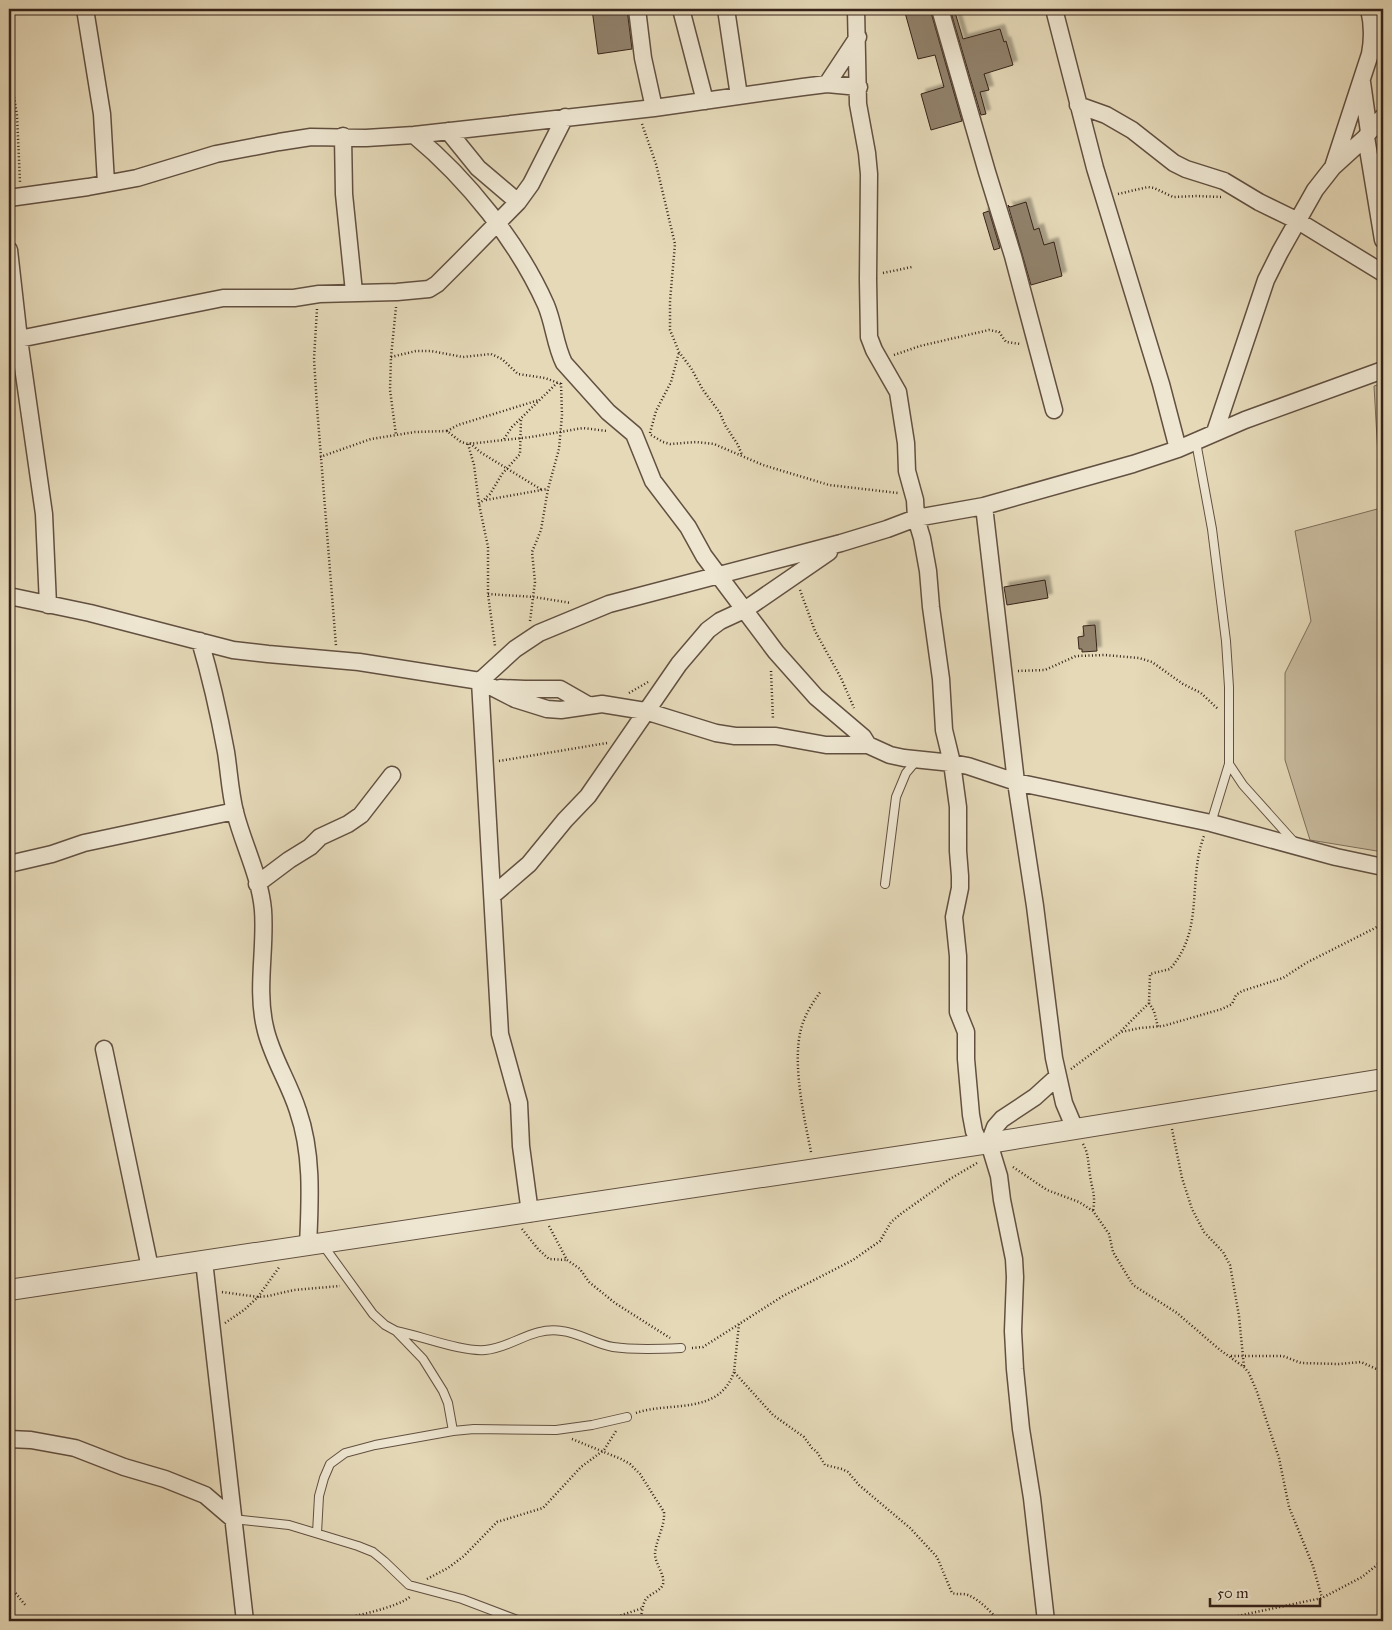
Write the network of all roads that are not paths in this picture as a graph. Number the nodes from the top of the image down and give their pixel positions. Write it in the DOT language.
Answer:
graph roads {
  1 [pos="85,9"];
  2 [pos="636,9"];
  3 [pos="681,9"];
  4 [pos="726,9"];
  5 [pos="856,9"];
  6 [pos="940,9"];
  7 [pos="1054,9"];
  8 [pos="1369,9"];
  9 [pos="858,37"];
  10 [pos="1362,80"];
  11 [pos="827,84"];
  12 [pos="859,87"];
  13 [pos="739,96"];
  14 [pos="705,101"];
  15 [pos="1078,105"];
  16 [pos="646,109"];
  17 [pos="565,117"];
  18 [pos="1383,117"];
  19 [pos="448,131"];
  20 [pos="1368,134"];
  21 [pos="414,135"];
  22 [pos="343,136"];
  23 [pos="1333,167"];
  24 [pos="106,183"];
  25 [pos="15,197"];
  26 [pos="518,202"];
  27 [pos="1298,220"];
  28 [pos="496,223"];
  29 [pos="1383,240"];
  30 [pos="9,250"];
  31 [pos="1383,273"];
  32 [pos="354,292"];
  33 [pos="14,340"];
  34 [pos="1383,370"];
  35 [pos="1054,410"];
  36 [pos="1215,432"];
  37 [pos="1196,442"];
  38 [pos="1178,449"];
  39 [pos="984,506"];
  40 [pos="916,518"];
  41 [pos="841,544"];
  42 [pos="720,575"];
  43 [pos="9,596"];
  44 [pos="48,605"];
  45 [pos="746,609"];
  46 [pos="200,642"];
  47 [pos="487,679"];
  48 [pos="645,711"];
  49 [pos="866,741"];
  50 [pos="917,760"];
  51 [pos="952,763"];
  52 [pos="1229,764"];
  53 [pos="392,775"];
  54 [pos="1016,782"];
  55 [pos="235,811"];
  56 [pos="1211,823"];
  57 [pos="1300,848"];
  58 [pos="9,864"];
  59 [pos="1383,867"];
  60 [pos="257,884"];
  61 [pos="885,884"];
  62 [pos="493,895"];
  63 [pos="104,1049"];
  64 [pos="1058,1077"];
  65 [pos="1383,1079"];
  66 [pos="1075,1129"];
  67 [pos="987,1147"];
  68 [pos="528,1213"];
  69 [pos="315,1245"];
  70 [pos="204,1261"];
  71 [pos="150,1268"];
  72 [pos="9,1290"];
  73 [pos="396,1331"];
  74 [pos="681,1348"];
  75 [pos="627,1417"];
  76 [pos="453,1431"];
  77 [pos="11,1439"];
  78 [pos="233,1519"];
  79 [pos="316,1533"];
  80 [pos="245,1621"];
  81 [pos="520,1621"];
  82 [pos="1046,1621"];
  1 -- 24 [label="street"];
  2 -- 16 [label="street"];
  3 -- 14 [label="street"];
  4 -- 13 [label="street"];
  5 -- 9 [label="street"];
  6 -- 35 [label="street"];
  7 -- 15 [label="street"];
  8 -- 10 [label="street"];
  9 -- 11 [label="street"];
  9 -- 12 [label="street"];
  10 -- 20 [label="street"];
  10 -- 23 [label="street"];
  11 -- 12 [label="street"];
  11 -- 13 [label="street"];
  12 -- 40 [label="street"];
  13 -- 14 [label="street"];
  14 -- 16 [label="street"];
  15 -- 27 [label="street"];
  15 -- 38 [label="street"];
  16 -- 17 [label="street"];
  17 -- 19 [label="street"];
  17 -- 26 [label="street"];
  18 -- 20 [label="street"];
  19 -- 21 [label="street"];
  19 -- 26 [label="street"];
  20 -- 23 [label="street"];
  20 -- 29 [label="street"];
  21 -- 22 [label="street"];
  21 -- 28 [label="street"];
  22 -- 24 [label="street"];
  22 -- 32 [label="street"];
  23 -- 27 [label="street"];
  24 -- 25 [label="street"];
  26 -- 28 [label="street"];
  27 -- 31 [label="street"];
  27 -- 36 [label="street"];
  28 -- 32 [label="street"];
  28 -- 42 [label="street"];
  30 -- 33 [label="street"];
  32 -- 33 [label="street"];
  33 -- 44 [label="street"];
  34 -- 36 [label="street"];
  36 -- 37 [label="street"];
  37 -- 38 [label="street"];
  37 -- 52 [label="lane"];
  38 -- 39 [label="street"];
  39 -- 40 [label="street"];
  39 -- 54 [label="street"];
  40 -- 41 [label="street"];
  40 -- 51 [label="street"];
  41 -- 42 [label="street"];
  41 -- 45 [label="street"];
  42 -- 45 [label="street"];
  42 -- 47 [label="street"];
  43 -- 44 [label="street"];
  44 -- 46 [label="street"];
  45 -- 48 [label="street"];
  45 -- 49 [label="street"];
  46 -- 47 [label="street"];
  46 -- 55 [label="street"];
  47 -- 48 [label="street"];
  47 -- 62 [label="street"];
  48 -- 49 [label="street"];
  48 -- 62 [label="street"];
  49 -- 50 [label="street"];
  50 -- 51 [label="street"];
  50 -- 61 [label="lane"];
  51 -- 54 [label="street"];
  51 -- 67 [label="street"];
  52 -- 56 [label="lane"];
  52 -- 57 [label="lane"];
  53 -- 60 [label="street"];
  54 -- 56 [label="street"];
  54 -- 64 [label="street"];
  55 -- 58 [label="street"];
  55 -- 60 [label="street"];
  56 -- 57 [label="street"];
  57 -- 59 [label="street"];
  60 -- 69 [label="street"];
  62 -- 68 [label="street"];
  63 -- 71 [label="street"];
  64 -- 66 [label="street"];
  64 -- 67 [label="street"];
  65 -- 66 [label="street"];
  66 -- 67 [label="street"];
  67 -- 68 [label="street"];
  67 -- 82 [label="street"];
  68 -- 69 [label="street"];
  69 -- 70 [label="street"];
  69 -- 73 [label="lane"];
  70 -- 71 [label="street"];
  70 -- 78 [label="street"];
  71 -- 72 [label="street"];
  73 -- 74 [label="lane"];
  73 -- 76 [label="lane"];
  75 -- 76 [label="lane"];
  76 -- 79 [label="lane"];
  77 -- 78 [label="street"];
  78 -- 79 [label="lane"];
  78 -- 80 [label="street"];
  79 -- 81 [label="lane"];
}
